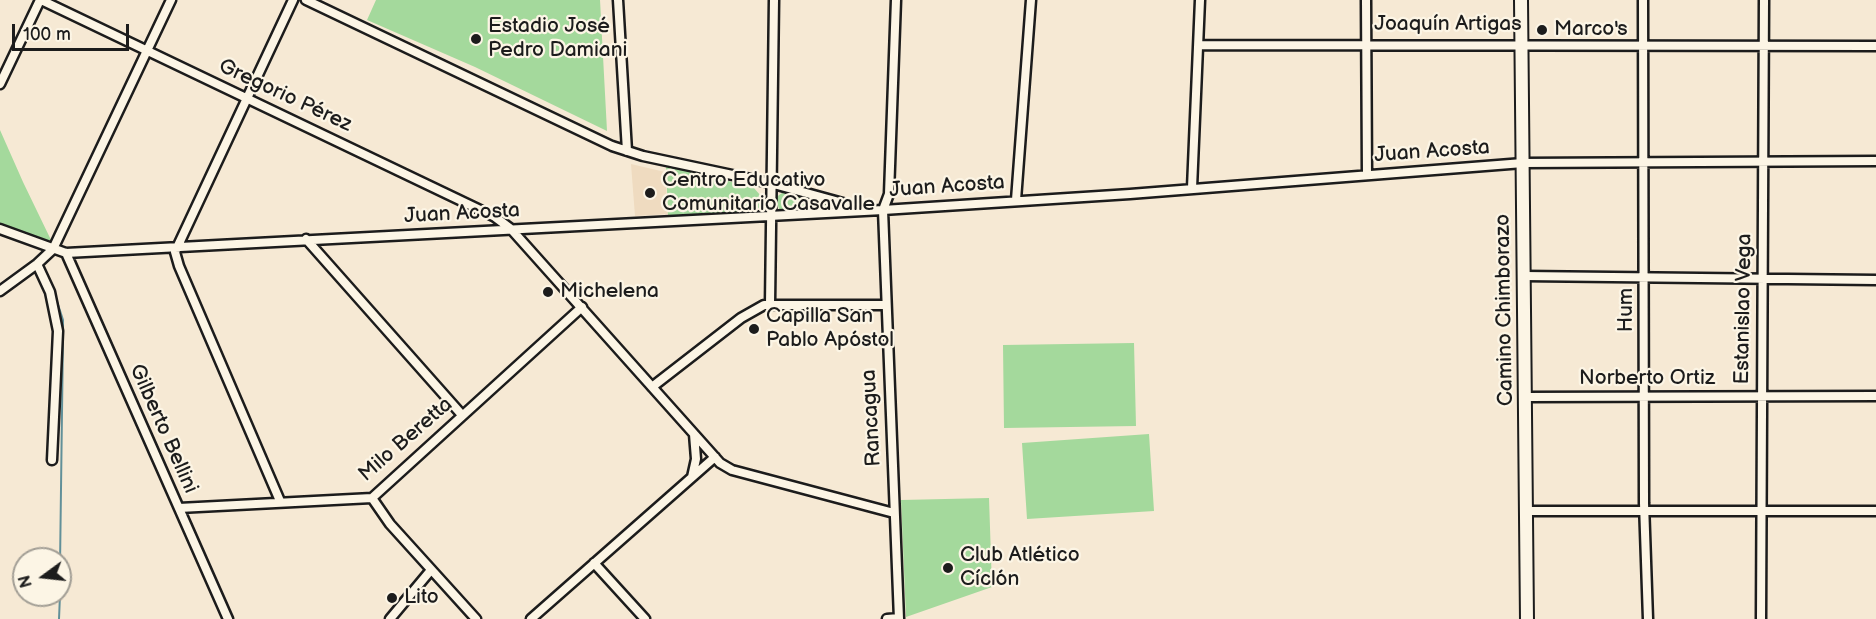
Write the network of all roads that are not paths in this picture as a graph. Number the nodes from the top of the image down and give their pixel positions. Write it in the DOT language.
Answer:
graph roads {
  1 [pos="40,0"];
  2 [pos="171,0"];
  3 [pos="293,0"];
  4 [pos="306,0"];
  5 [pos="618,0"];
  6 [pos="774,0"];
  7 [pos="896,0"];
  8 [pos="1031,0"];
  9 [pos="1200,0"];
  10 [pos="1366,0"];
  11 [pos="1521,0"];
  12 [pos="1643,0"];
  13 [pos="1764,0"];
  14 [pos="1366,43"];
  15 [pos="1521,44"];
  16 [pos="1199,45"];
  17 [pos="1644,46"];
  18 [pos="1876,46"];
  19 [pos="1764,47"];
  20 [pos="147,52"];
  21 [pos="0,84"];
  22 [pos="247,97"];
  23 [pos="627,151"];
  24 [pos="1644,161"];
  25 [pos="1763,161"];
  26 [pos="1876,161"];
  27 [pos="1523,163"];
  28 [pos="1367,175"];
  29 [pos="770,183"];
  30 [pos="1192,188"];
  31 [pos="1016,200"];
  32 [pos="867,210"];
  33 [pos="883,210"];
  34 [pos="770,217"];
  35 [pos="0,229"];
  36 [pos="511,230"];
  37 [pos="306,239"];
  38 [pos="177,246"];
  39 [pos="53,249"];
  40 [pos="66,253"];
  41 [pos="37,264"];
  42 [pos="1524,276"];
  43 [pos="1645,279"];
  44 [pos="1763,280"];
  45 [pos="1876,280"];
  46 [pos="0,291"];
  47 [pos="770,304"];
  48 [pos="885,305"];
  49 [pos="582,307"];
  50 [pos="652,387"];
  51 [pos="1761,396"];
  52 [pos="1876,396"];
  53 [pos="1526,397"];
  54 [pos="1645,397"];
  55 [pos="462,415"];
  56 [pos="694,434"];
  57 [pos="715,457"];
  58 [pos="52,460"];
  59 [pos="692,477"];
  60 [pos="372,498"];
  61 [pos="280,501"];
  62 [pos="179,508"];
  63 [pos="1526,511"];
  64 [pos="1645,511"];
  65 [pos="1876,511"];
  66 [pos="894,513"];
  67 [pos="1761,513"];
  68 [pos="594,563"];
  69 [pos="431,570"];
  70 [pos="228,619"];
  71 [pos="390,619"];
  72 [pos="476,619"];
  73 [pos="531,619"];
  74 [pos="645,619"];
  75 [pos="887,619"];
  76 [pos="899,619"];
  77 [pos="1527,619"];
  78 [pos="1648,619"];
  79 [pos="1761,619"];
  1 -- 20 [label="street, Gregorio Pérez"];
  1 -- 21 [label="street"];
  2 -- 20 [label="street"];
  3 -- 22 [label="street"];
  4 -- 23 [label="street"];
  5 -- 23 [label="street"];
  6 -- 29 [label="street"];
  7 -- 33 [label="street, Rancagua"];
  8 -- 31 [label="street"];
  9 -- 16 [label="street"];
  10 -- 14 [label="street"];
  11 -- 15 [label="street, Camino Chimborazo"];
  12 -- 17 [label="street, Hum"];
  13 -- 19 [label="street, Estanislao Vega"];
  14 -- 15 [label="street, Joaquín Artigas"];
  14 -- 16 [label="street, Joaquín Artigas"];
  14 -- 28 [label="street"];
  15 -- 17 [label="street, Joaquín Artigas"];
  15 -- 27 [label="street, Camino Chimborazo"];
  16 -- 30 [label="street"];
  17 -- 19 [label="street, Joaquín Artigas"];
  17 -- 24 [label="street, Hum"];
  18 -- 19 [label="street, Joaquín Artigas"];
  19 -- 25 [label="street, Estanislao Vega"];
  20 -- 22 [label="street, Gregorio Pérez"];
  20 -- 39 [label="street"];
  22 -- 36 [label="street, Gregorio Pérez"];
  22 -- 38 [label="street"];
  23 -- 29 [label="street"];
  24 -- 25 [label="street, Juan Acosta"];
  24 -- 27 [label="street, Juan Acosta"];
  24 -- 43 [label="street, Hum"];
  25 -- 26 [label="street, Juan Acosta"];
  25 -- 44 [label="street, Estanislao Vega"];
  27 -- 28 [label="street, Juan Acosta"];
  27 -- 42 [label="street, Camino Chimborazo"];
  28 -- 30 [label="street, Juan Acosta"];
  29 -- 32 [label="street"];
  29 -- 34 [label="street"];
  30 -- 31 [label="street, Juan Acosta"];
  31 -- 33 [label="street, Juan Acosta"];
  32 -- 33 [label="street, Juan Acosta"];
  32 -- 34 [label="street, Juan Acosta"];
  33 -- 48 [label="street, Rancagua"];
  34 -- 36 [label="street, Juan Acosta"];
  34 -- 47 [label="street"];
  35 -- 39 [label="street, Juan Acosta"];
  36 -- 37 [label="street, Juan Acosta"];
  36 -- 49 [label="street, Gregorio Pérez"];
  37 -- 38 [label="street, Juan Acosta"];
  37 -- 55 [label="street"];
  38 -- 40 [label="street, Juan Acosta"];
  38 -- 61 [label="street"];
  39 -- 40 [label="street, Juan Acosta"];
  39 -- 41 [label="street"];
  40 -- 62 [label="street, Gilberto Bellini"];
  41 -- 46 [label="street"];
  41 -- 58 [label="street"];
  42 -- 43 [label="street"];
  42 -- 53 [label="street, Camino Chimborazo"];
  43 -- 44 [label="street"];
  43 -- 54 [label="street, Hum"];
  44 -- 45 [label="street"];
  44 -- 51 [label="street, Estanislao Vega"];
  47 -- 48 [label="street"];
  47 -- 50 [label="street"];
  48 -- 66 [label="street, Rancagua"];
  49 -- 50 [label="street, Gregorio Pérez"];
  49 -- 55 [label="street, Milo Beretta"];
  50 -- 56 [label="street, Gregorio Pérez"];
  51 -- 52 [label="street, Norberto Ortiz"];
  51 -- 54 [label="street, Norberto Ortiz"];
  51 -- 67 [label="street, Estanislao Vega"];
  53 -- 54 [label="street, Norberto Ortiz"];
  53 -- 63 [label="street, Camino Chimborazo"];
  54 -- 64 [label="street, Hum"];
  55 -- 60 [label="street, Milo Beretta"];
  56 -- 57 [label="street, Gregorio Pérez"];
  56 -- 59 [label="street"];
  57 -- 59 [label="street"];
  57 -- 66 [label="street, Gregorio Pérez"];
  59 -- 68 [label="street"];
  60 -- 61 [label="street, Milo Beretta"];
  60 -- 69 [label="street"];
  61 -- 62 [label="street, Milo Beretta"];
  62 -- 70 [label="street, Gilberto Bellini"];
  63 -- 64 [label="street"];
  63 -- 77 [label="street, Camino Chimborazo"];
  64 -- 67 [label="street"];
  64 -- 78 [label="street, Hum"];
  65 -- 67 [label="street"];
  66 -- 76 [label="street, Rancagua"];
  67 -- 79 [label="street, Estanislao Vega"];
  68 -- 73 [label="street"];
  68 -- 74 [label="street"];
  69 -- 71 [label="street"];
  69 -- 72 [label="street"];
  75 -- 76 [label="street"];
}
